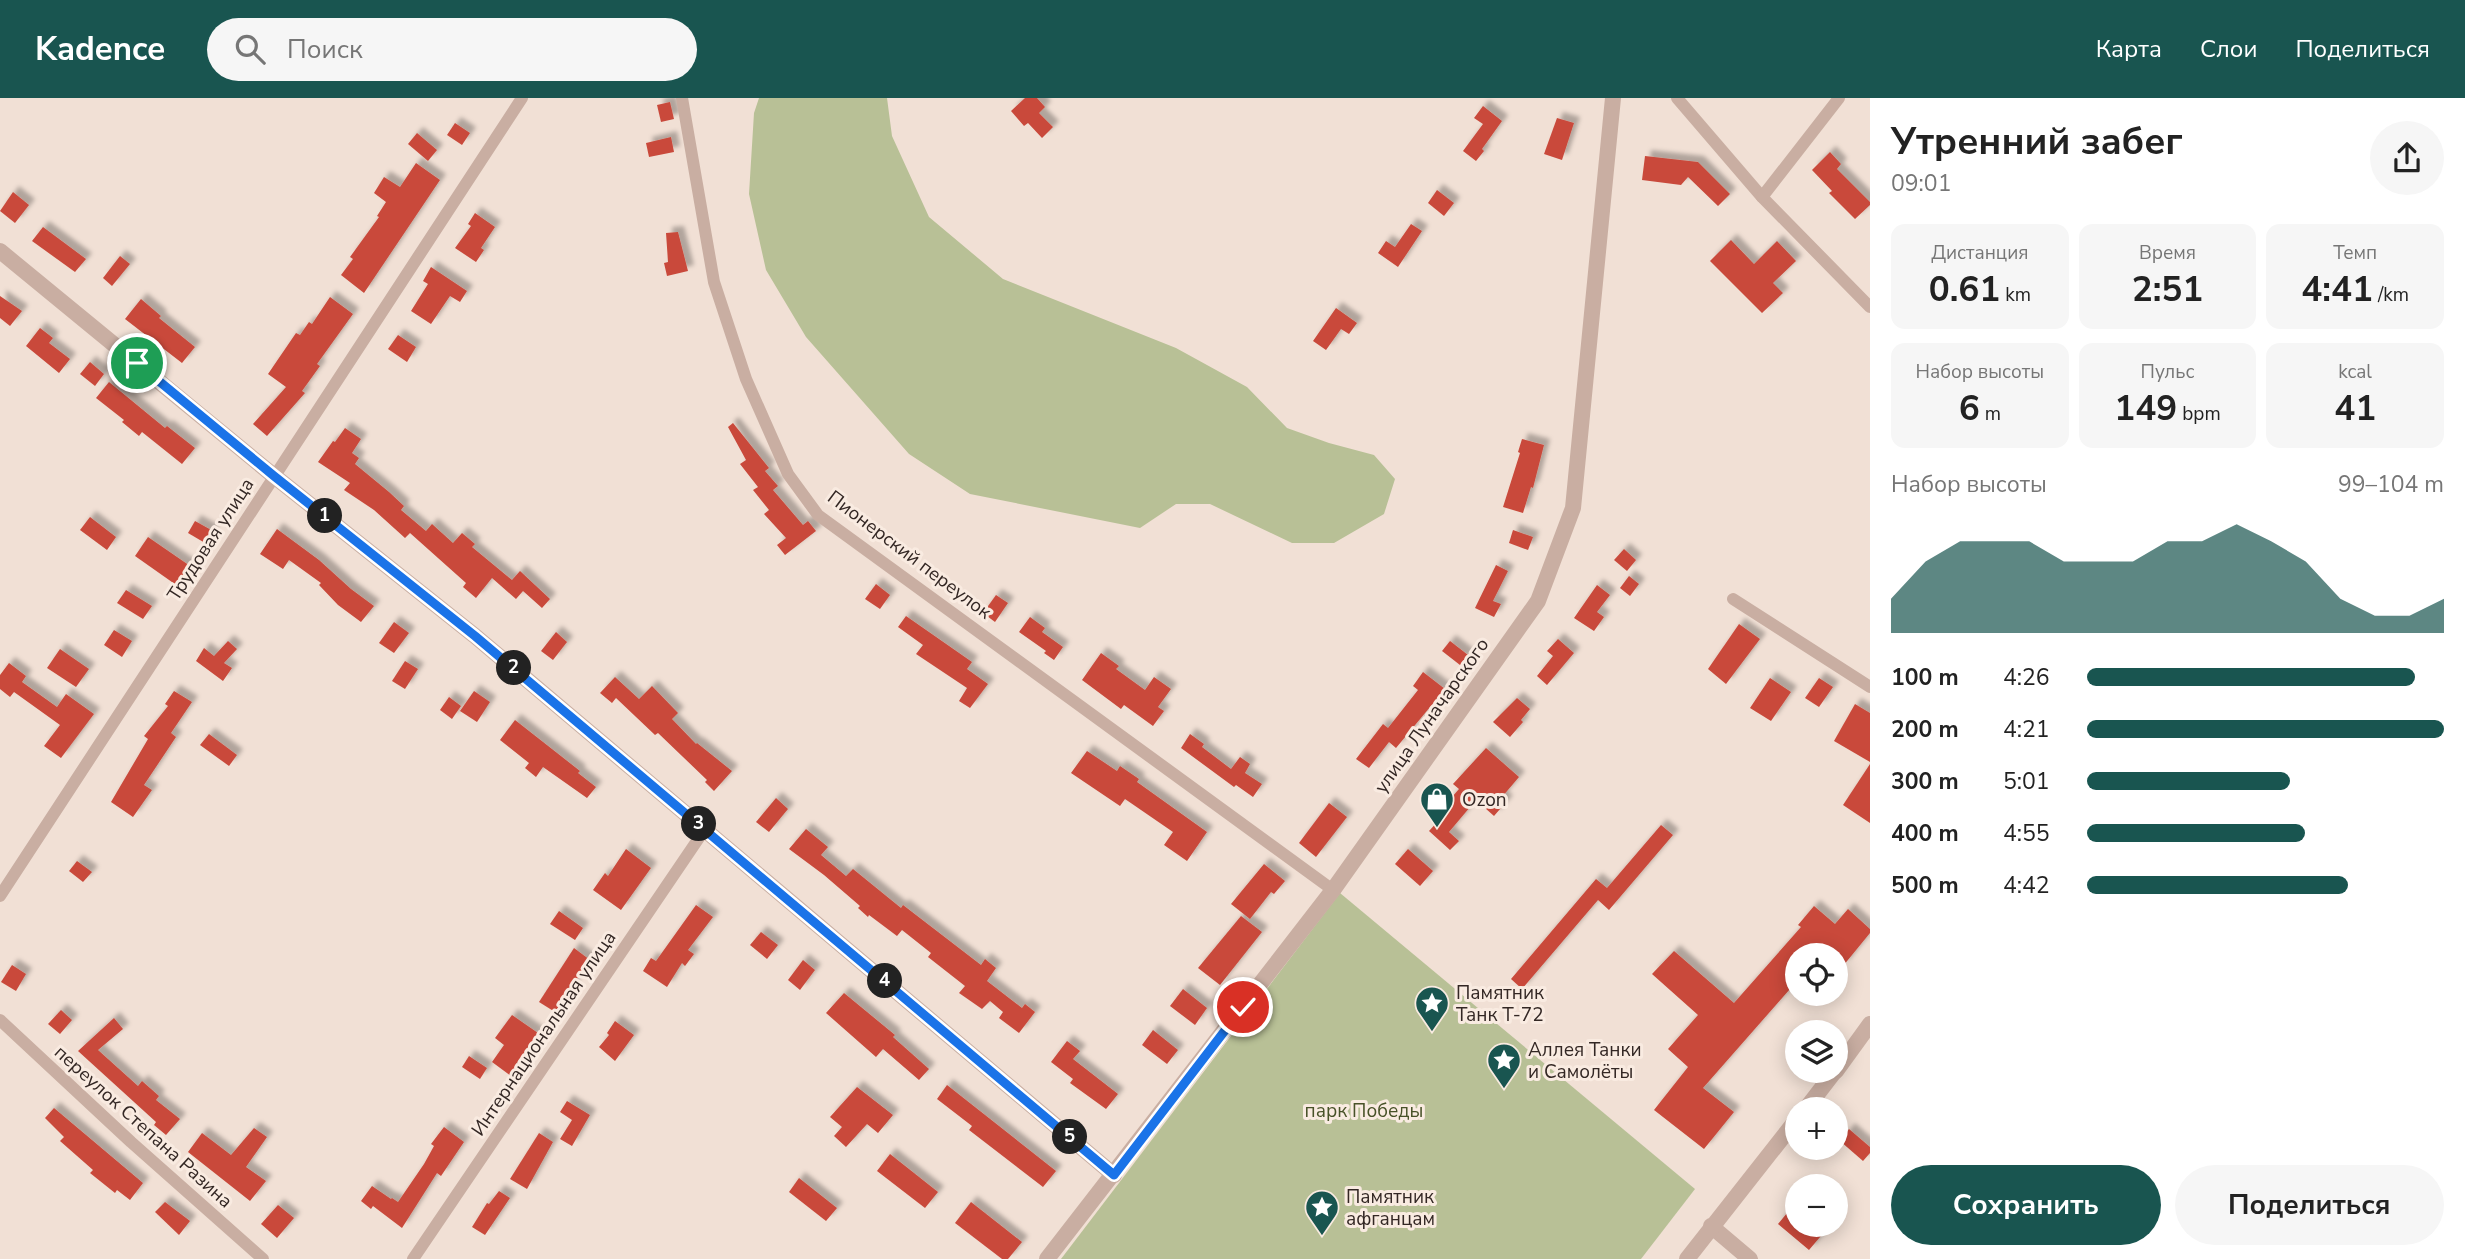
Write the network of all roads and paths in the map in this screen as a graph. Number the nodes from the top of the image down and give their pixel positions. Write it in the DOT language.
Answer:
graph roads {
  1 [pos="522,98"];
  2 [pos="682,98"];
  3 [pos="1613,98"];
  4 [pos="1677,98"];
  5 [pos="1839,98"];
  6 [pos="1762,197"];
  7 [pos="0,251"];
  8 [pos="1870,307"];
  9 [pos="274,476"];
  10 [pos="1732,599"];
  11 [pos="1870,687"];
  12 [pos="705,829"];
  13 [pos="1333,890"];
  14 [pos="0,896"];
  15 [pos="0,1020"];
  16 [pos="1870,1024"];
  17 [pos="1848,1054"];
  18 [pos="1826,1083"];
  19 [pos="1815,1097"];
  20 [pos="1785,1134"];
  21 [pos="1114,1175"];
  22 [pos="1711,1226"];
  23 [pos="263,1259"];
  24 [pos="413,1259"];
  25 [pos="1047,1259"];
  26 [pos="1687,1259"];
  27 [pos="1750,1259"];
  1 -- 9 [label="street, Трудовая улица"];
  2 -- 13 [label="street, Пионерский переулок"];
  3 -- 13 [label="street, улица Луначарского"];
  4 -- 6 [label="street"];
  5 -- 6 [label="street"];
  6 -- 8 [label="street"];
  7 -- 9 [label="street"];
  9 -- 12 [label="street"];
  9 -- 14 [label="street, Трудовая улица"];
  10 -- 11 [label="street"];
  12 -- 21 [label="street"];
  12 -- 24 [label="street, Интернациональная улица"];
  13 -- 21 [label="street, улица Луначарского"];
  15 -- 23 [label="street, переулок Степана Разина"];
  16 -- 17 [label="street"];
  18 -- 19 [label="street"];
  20 -- 22 [label="street"];
  21 -- 25 [label="street, улица Луначарского"];
  22 -- 26 [label="street"];
  22 -- 27 [label="street"];
}
